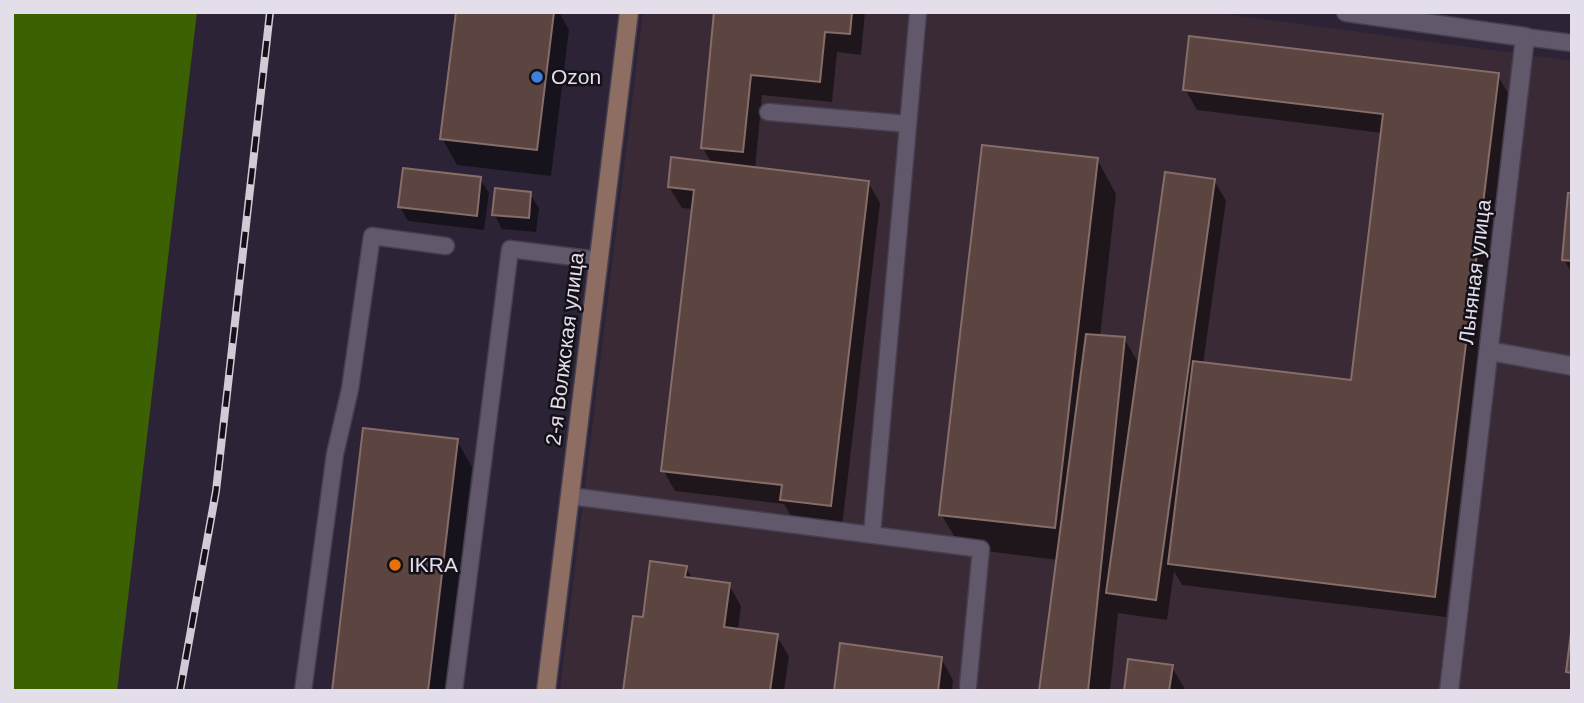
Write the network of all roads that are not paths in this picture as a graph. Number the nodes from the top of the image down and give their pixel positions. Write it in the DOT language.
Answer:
graph roads {
  1 [pos="629,12"];
  2 [pos="918,12"];
  3 [pos="1346,12"];
  4 [pos="1525,37"];
  5 [pos="1572,43"];
  6 [pos="768,112"];
  7 [pos="908,124"];
  8 [pos="446,246"];
  9 [pos="598,260"];
  10 [pos="1489,351"];
  11 [pos="1572,366"];
  12 [pos="570,496"];
  13 [pos="872,534"];
  14 [pos="968,687"];
  15 [pos="303,691"];
  16 [pos="454,691"];
  17 [pos="546,691"];
  18 [pos="1449,691"];
  1 -- 9 [label="street, 2-я Волжская улица"];
  2 -- 7 [label="lane"];
  3 -- 4 [label="street"];
  4 -- 5 [label="lane"];
  4 -- 10 [label="street, Льняная улица"];
  6 -- 7 [label="lane"];
  7 -- 13 [label="lane"];
  8 -- 15 [label="lane"];
  9 -- 12 [label="street, 2-я Волжская улица"];
  9 -- 16 [label="lane"];
  10 -- 11 [label="street"];
  10 -- 18 [label="street, Льняная улица"];
  12 -- 13 [label="lane"];
  12 -- 17 [label="street, 2-я Волжская улица"];
  13 -- 14 [label="lane"];
}
